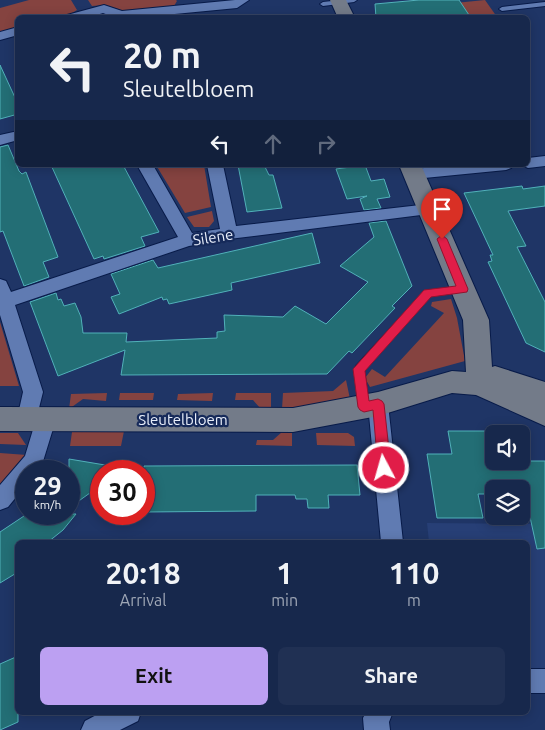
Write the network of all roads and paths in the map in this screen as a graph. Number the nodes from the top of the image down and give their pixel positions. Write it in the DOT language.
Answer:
graph roads {
  1 [pos="78,0"];
  2 [pos="242,0"];
  3 [pos="339,2"];
  4 [pos="545,4"];
  5 [pos="502,8"];
  6 [pos="89,15"];
  7 [pos="346,15"];
  8 [pos="15,32"];
  9 [pos="0,36"];
  10 [pos="15,136"];
  11 [pos="0,140"];
  12 [pos="545,161"];
  13 [pos="530,163"];
  14 [pos="145,167"];
  15 [pos="215,167"];
  16 [pos="459,167"];
  17 [pos="412,169"];
  18 [pos="429,209"];
  19 [pos="229,233"];
  20 [pos="188,240"];
  21 [pos="463,289"];
  22 [pos="3,294"];
  23 [pos="478,384"];
  24 [pos="545,394"];
  25 [pos="371,406"];
  26 [pos="545,414"];
  27 [pos="0,419"];
  28 [pos="36,419"];
  29 [pos="0,500"];
  30 [pos="392,540"];
  31 [pos="530,681"];
  32 [pos="545,681"];
  33 [pos="123,715"];
  34 [pos="378,715"];
  35 [pos="94,730"];
  36 [pos="377,730"];
  1 -- 6 [label="street"];
  2 -- 6 [label="street"];
  3 -- 7 [label="street"];
  4 -- 5 [label="lane"];
  8 -- 9 [label="street"];
  10 -- 11 [label="street"];
  12 -- 13 [label="street"];
  14 -- 20 [label="street"];
  15 -- 19 [label="street"];
  16 -- 17 [label="street"];
  17 -- 18 [label="street"];
  18 -- 19 [label="street, Silene"];
  18 -- 21 [label="street"];
  19 -- 20 [label="street, Silene"];
  20 -- 22 [label="street, Silene"];
  21 -- 23 [label="street"];
  21 -- 25 [label="lane"];
  22 -- 28 [label="street"];
  23 -- 24 [label="street"];
  23 -- 25 [label="street, Sleutelbloem"];
  23 -- 26 [label="street"];
  25 -- 28 [label="street, Sleutelbloem"];
  25 -- 30 [label="street"];
  27 -- 28 [label="street, Sleutelbloem"];
  28 -- 29 [label="street"];
  31 -- 32 [label="street"];
  33 -- 35 [label="street"];
  34 -- 36 [label="street"];
}
